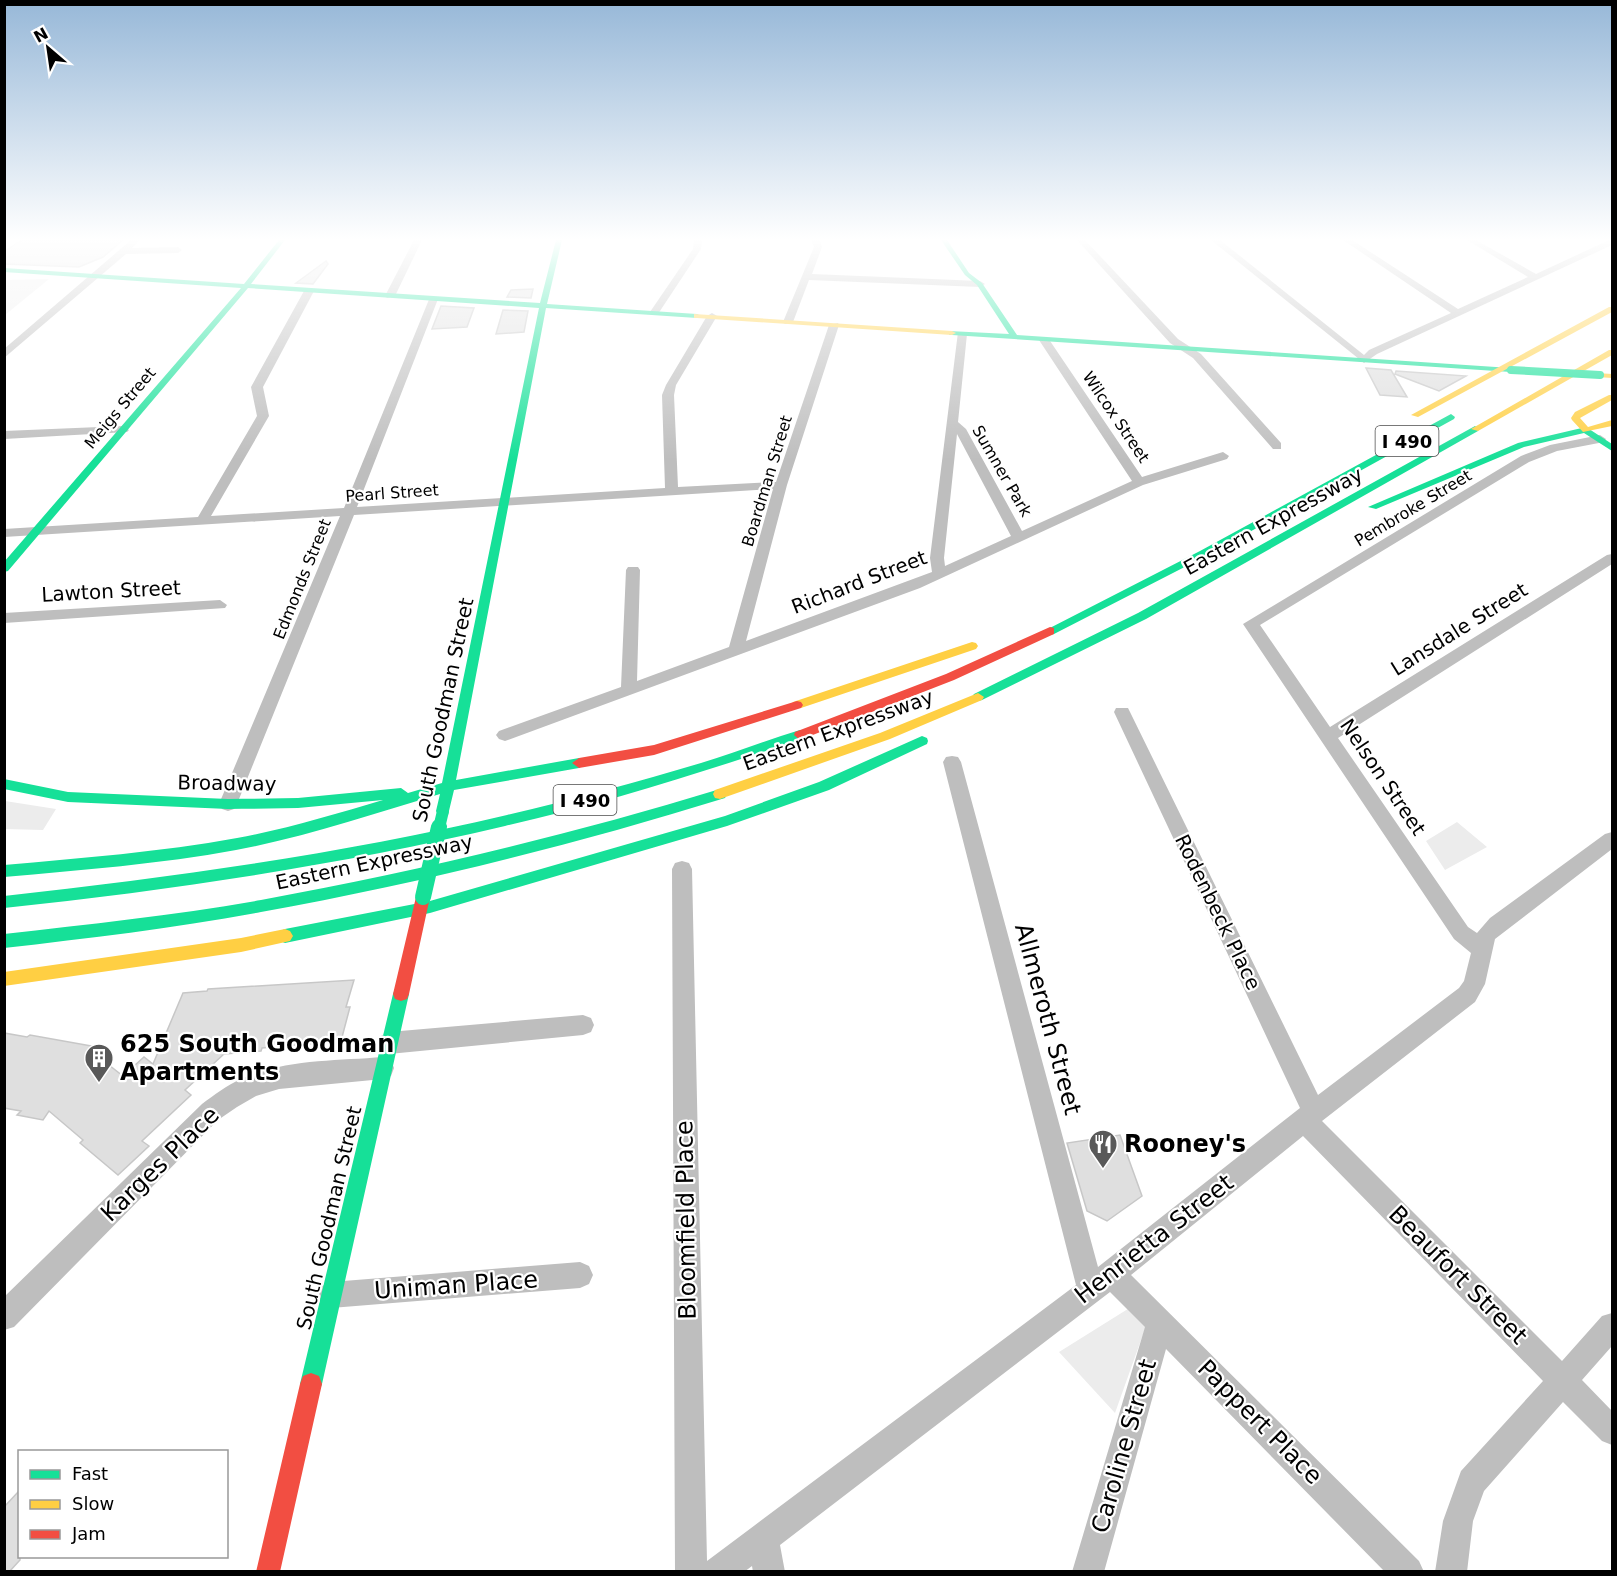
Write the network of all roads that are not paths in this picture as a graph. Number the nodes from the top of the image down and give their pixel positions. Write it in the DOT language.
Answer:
graph roads {
  1 [pos="53,314"];
  2 [pos="222,314"];
  3 [pos="297,314"];
  4 [pos="428,314"];
  5 [pos="542,314"];
  6 [pos="678,314"];
  7 [pos="791,314"];
  8 [pos="999,314"];
  9 [pos="1149,314"];
  10 [pos="1306,314"];
  11 [pos="1457,314"];
  12 [pos="1604,314"];
  13 [pos="712,316"];
  14 [pos="788,322"];
  15 [pos="834,325"];
  16 [pos="962,334"];
  17 [pos="1015,338"];
  18 [pos="1044,340"];
  19 [pos="1184,348"];
  20 [pos="1612,352"];
  21 [pos="4,355"];
  22 [pos="1560,358"];
  23 [pos="1364,360"];
  24 [pos="1504,369"];
  25 [pos="1606,375"];
  26 [pos="1612,386"];
  27 [pos="1507,387"];
  28 [pos="1612,397"];
  29 [pos="1465,410"];
  30 [pos="1402,422"];
  31 [pos="1612,423"];
  32 [pos="953,424"];
  33 [pos="123,430"];
  34 [pos="1586,430"];
  35 [pos="4,435"];
  36 [pos="1600,439"];
  37 [pos="1277,446"];
  38 [pos="1612,448"];
  39 [pos="1223,456"];
  40 [pos="1139,482"];
  41 [pos="1299,484"];
  42 [pos="781,485"];
  43 [pos="672,491"];
  44 [pos="505,502"];
  45 [pos="1364,511"];
  46 [pos="348,512"];
  47 [pos="202,520"];
  48 [pos="1342,520"];
  49 [pos="37,531"];
  50 [pos="4,533"];
  51 [pos="1018,537"];
  52 [pos="1202,552"];
  53 [pos="1612,558"];
  54 [pos="1233,565"];
  55 [pos="4,568"];
  56 [pos="633,570"];
  57 [pos="940,574"];
  58 [pos="1134,588"];
  59 [pos="220,605"];
  60 [pos="4,618"];
  61 [pos="1251,624"];
  62 [pos="1027,627"];
  63 [pos="1110,633"];
  64 [pos="983,642"];
  65 [pos="737,649"];
  66 [pos="629,689"];
  67 [pos="1122,712"];
  68 [pos="976,713"];
  69 [pos="936,734"];
  70 [pos="505,735"];
  71 [pos="1328,736"];
  72 [pos="952,762"];
  73 [pos="4,784"];
  74 [pos="449,786"];
  75 [pos="228,804"];
  76 [pos="1612,839"];
  77 [pos="682,869"];
  78 [pos="4,871"];
  79 [pos="4,902"];
  80 [pos="422,903"];
  81 [pos="4,941"];
  82 [pos="1482,950"];
  83 [pos="4,979"];
  84 [pos="583,1025"];
  85 [pos="389,1043"];
  86 [pos="383,1068"];
  87 [pos="1309,1116"];
  88 [pos="580,1275"];
  89 [pos="1101,1282"];
  90 [pos="332,1294"];
  91 [pos="4,1317"];
  92 [pos="1160,1320"];
  93 [pos="1612,1326"];
  94 [pos="1563,1380"];
  95 [pos="1612,1431"];
  96 [pos="763,1538"];
  97 [pos="268,1572"];
  98 [pos="691,1572"];
  99 [pos="718,1572"];
  100 [pos="769,1572"];
  101 [pos="1088,1572"];
  102 [pos="1408,1572"];
  103 [pos="1451,1572"];
  1 -- 21 [label="street"];
  2 -- 33 [label="main road, Meigs Street"];
  3 -- 47 [label="street"];
  4 -- 46 [label="street, Edmonds Street"];
  5 -- 44 [label="main road, South Goodman Street"];
  6 -- 13 [label="main road"];
  7 -- 14 [label="street"];
  8 -- 17 [label="main road"];
  9 -- 19 [label="street"];
  10 -- 23 [label="street"];
  11 -- 23 [label="street"];
  12 -- 24 [label="main road"];
  13 -- 14 [label="main road"];
  13 -- 43 [label="street"];
  14 -- 15 [label="main road"];
  15 -- 16 [label="main road"];
  15 -- 42 [label="street, Boardman Street"];
  16 -- 17 [label="main road"];
  16 -- 32 [label="street, Sumner Park"];
  17 -- 18 [label="main road"];
  18 -- 19 [label="main road"];
  18 -- 40 [label="street, Wilcox Street"];
  19 -- 23 [label="main road"];
  19 -- 37 [label="street"];
  20 -- 54 [label="main road, Eastern Expressway / I 490"];
  22 -- 27 [label="main road"];
  23 -- 24 [label="main road"];
  24 -- 25 [label="main road, bridge"];
  24 -- 30 [label="main road"];
  25 -- 26 [label="main road"];
  28 -- 34 [label="main road"];
  29 -- 52 [label="main road, Eastern Expressway / I 490"];
  31 -- 34 [label="main road"];
  32 -- 51 [label="street, Sumner Park"];
  32 -- 57 [label="street, Sumner Park"];
  33 -- 35 [label="street"];
  33 -- 49 [label="main road, Meigs Street"];
  34 -- 36 [label="main road"];
  34 -- 45 [label="main road"];
  36 -- 38 [label="main road"];
  36 -- 61 [label="street, Pembroke Street"];
  39 -- 40 [label="street, Richard Street"];
  40 -- 51 [label="street, Richard Street"];
  41 -- 52 [label="main road"];
  42 -- 43 [label="street, Pearl Street"];
  42 -- 65 [label="street, Boardman Street"];
  43 -- 44 [label="street, Pearl Street"];
  44 -- 46 [label="street, Pearl Street"];
  44 -- 74 [label="main road, South Goodman Street"];
  46 -- 47 [label="street, Pearl Street"];
  46 -- 75 [label="street, Edmonds Street"];
  47 -- 49 [label="street, Pearl Street"];
  48 -- 54 [label="main road"];
  49 -- 50 [label="street, Pearl Street"];
  49 -- 55 [label="main road, Meigs Street"];
  51 -- 57 [label="street, Richard Street"];
  52 -- 58 [label="main road, Eastern Expressway / I 490"];
  53 -- 71 [label="street, Lansdale Street"];
  54 -- 63 [label="main road, Eastern Expressway / I 490"];
  56 -- 66 [label="street"];
  57 -- 65 [label="street, Richard Street"];
  58 -- 62 [label="main road"];
  58 -- 79 [label="main road, Eastern Expressway / I 490"];
  59 -- 60 [label="street, Lawton Street"];
  61 -- 71 [label="street, Nelson Street"];
  63 -- 68 [label="main road"];
  63 -- 81 [label="main road, Eastern Expressway / I 490"];
  64 -- 74 [label="main road"];
  65 -- 66 [label="street, Richard Street"];
  66 -- 70 [label="street, Richard Street"];
  67 -- 87 [label="street, Rodenbeck Place"];
  69 -- 80 [label="main road"];
  71 -- 82 [label="street, Nelson Street"];
  72 -- 89 [label="street, Allmeroth Street"];
  73 -- 75 [label="main road, Broadway"];
  74 -- 75 [label="main road, Broadway"];
  74 -- 78 [label="main road"];
  74 -- 80 [label="main road, South Goodman Street, bridge"];
  76 -- 82 [label="street, Henrietta Street"];
  77 -- 98 [label="street, Bloomfield Place"];
  80 -- 83 [label="main road"];
  80 -- 85 [label="main road, South Goodman Street"];
  82 -- 87 [label="street, Henrietta Street"];
  84 -- 85 [label="street"];
  85 -- 86 [label="main road, South Goodman Street"];
  86 -- 90 [label="main road, South Goodman Street"];
  86 -- 91 [label="street, Karges Place"];
  87 -- 89 [label="street, Henrietta Street"];
  87 -- 94 [label="street, Beaufort Street"];
  88 -- 90 [label="street, Uniman Place"];
  89 -- 92 [label="street, Pappert Place"];
  89 -- 96 [label="street, Henrietta Street"];
  90 -- 97 [label="main road, South Goodman Street"];
  92 -- 101 [label="street, Caroline Street"];
  92 -- 102 [label="street, Pappert Place"];
  93 -- 94 [label="street"];
  94 -- 95 [label="street, Beaufort Street"];
  94 -- 103 [label="street"];
  96 -- 99 [label="street, Henrietta Street"];
  96 -- 100 [label="street"];
}
